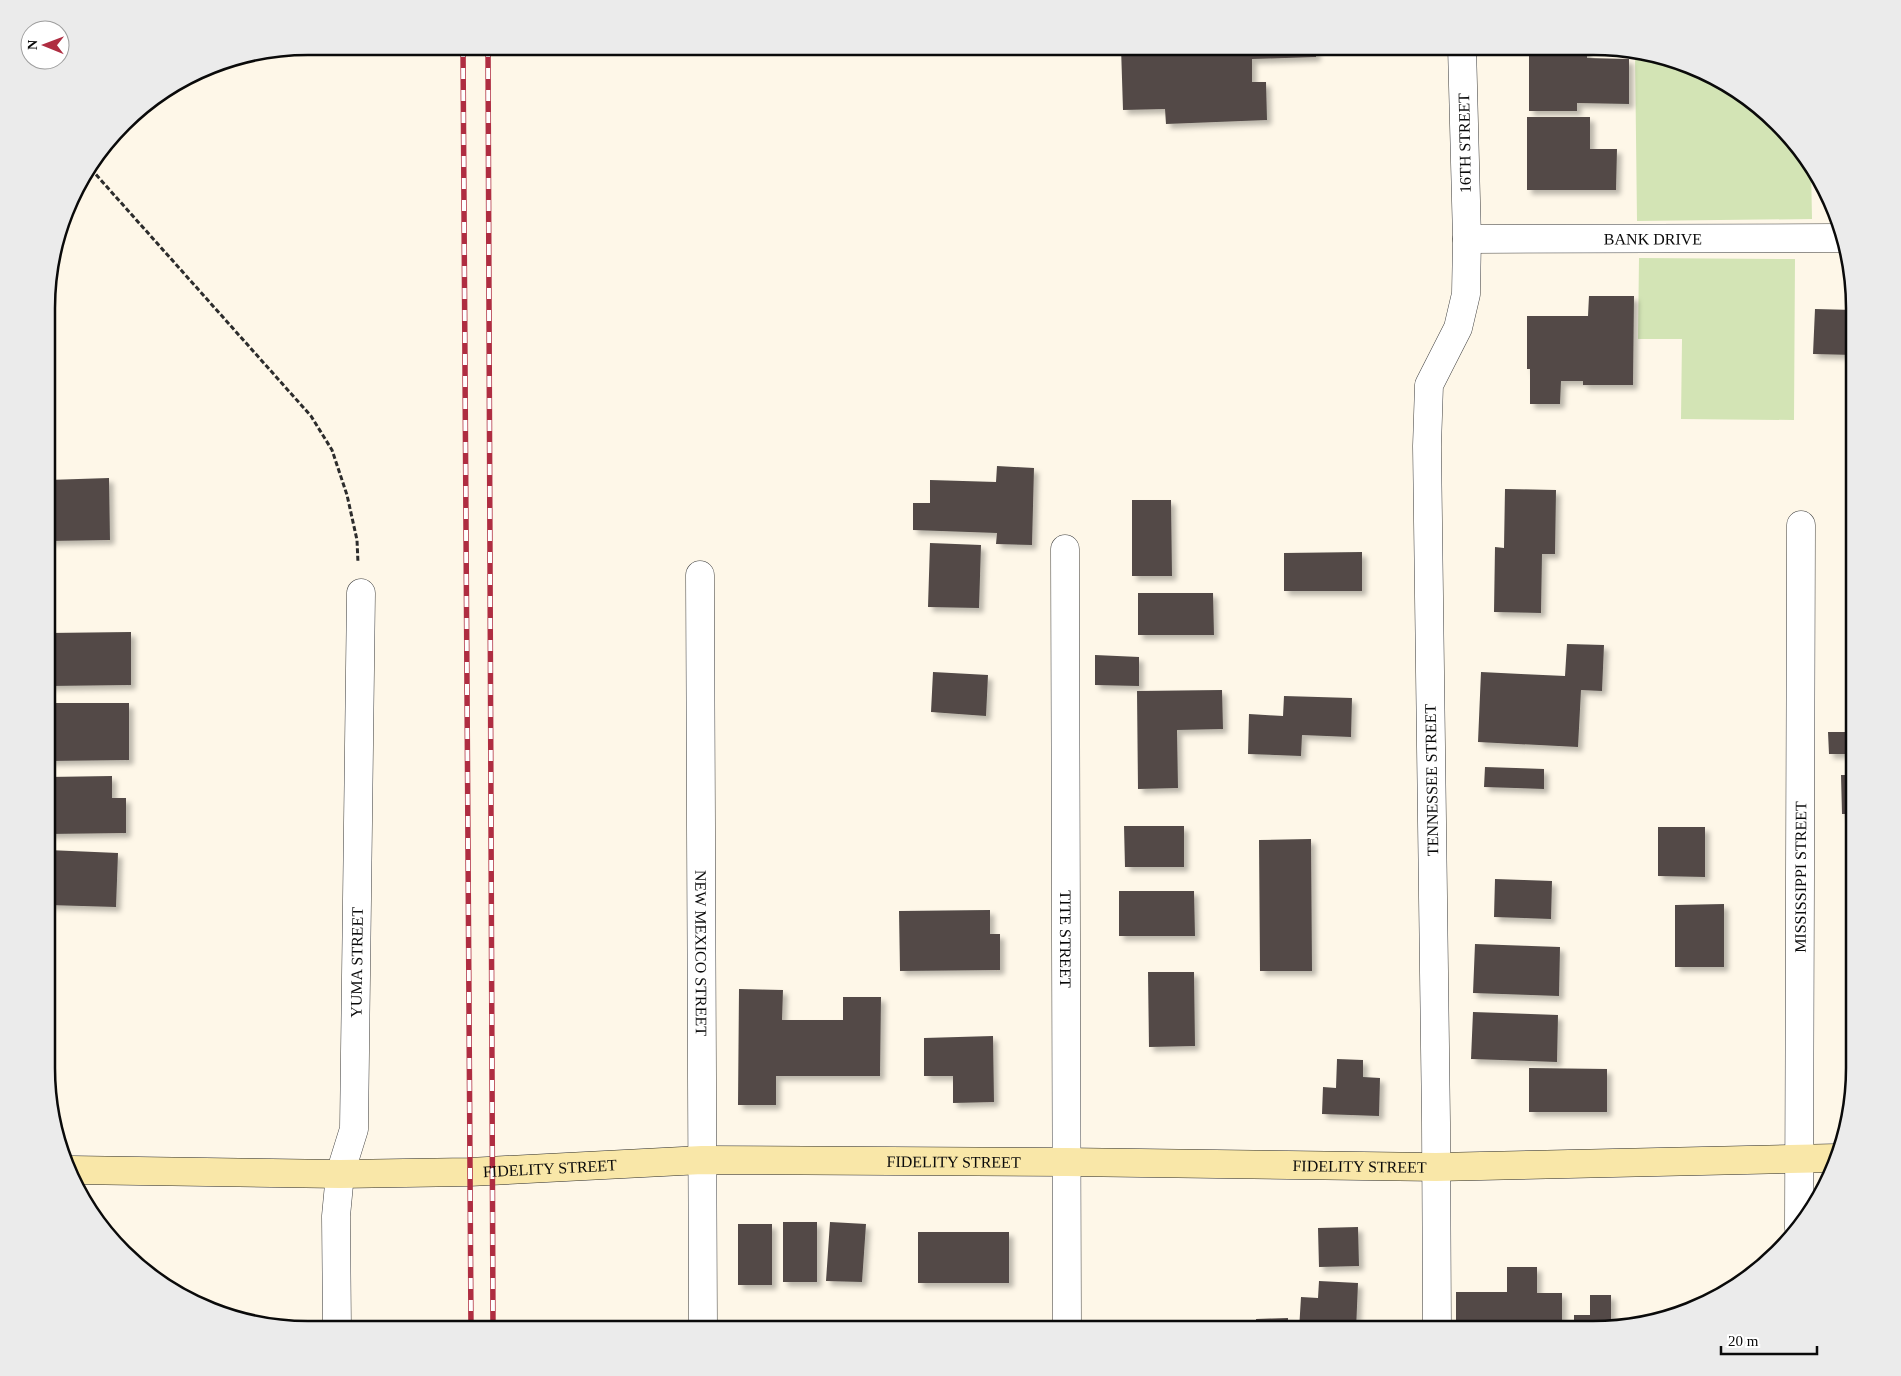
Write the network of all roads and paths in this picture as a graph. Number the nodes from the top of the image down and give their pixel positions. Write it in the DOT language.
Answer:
graph roads {
  1 [pos="1462,55"];
  2 [pos="95,173"];
  3 [pos="1836,238"];
  4 [pos="1467,239"];
  5 [pos="1801,525"];
  6 [pos="1065,549"];
  7 [pos="700,575"];
  8 [pos="360,593"];
  9 [pos="1799,1158"];
  10 [pos="1830,1158"];
  11 [pos="702,1160"];
  12 [pos="1066,1162"];
  13 [pos="1436,1167"];
  14 [pos="76,1170"];
  15 [pos="340,1174"];
  16 [pos="1800,1213"];
  17 [pos="337,1321"];
  18 [pos="702,1321"];
  19 [pos="1067,1321"];
  20 [pos="1437,1321"];
  1 -- 4 [label="street, 16TH STREET"];
  2 -- 8 [label="path"];
  3 -- 4 [label="street, BANK DRIVE"];
  4 -- 13 [label="street, TENNESSEE STREET"];
  5 -- 9 [label="street, MISSISSIPPI STREET"];
  6 -- 12 [label="street, TITE STREET"];
  7 -- 11 [label="street, NEW MEXICO STREET"];
  8 -- 15 [label="street, YUMA STREET"];
  9 -- 10 [label="main road, FIDELITY STREET"];
  9 -- 13 [label="main road, FIDELITY STREET"];
  9 -- 16 [label="street, MISSISSIPPI STREET"];
  11 -- 12 [label="main road, FIDELITY STREET"];
  11 -- 15 [label="main road, FIDELITY STREET"];
  11 -- 18 [label="street, NEW MEXICO STREET"];
  12 -- 13 [label="main road, FIDELITY STREET"];
  12 -- 19 [label="street, TITE STREET"];
  13 -- 20 [label="street, TENNESSEE STREET"];
  14 -- 15 [label="main road, FIDELITY STREET"];
  15 -- 17 [label="street, YUMA STREET"];
}
